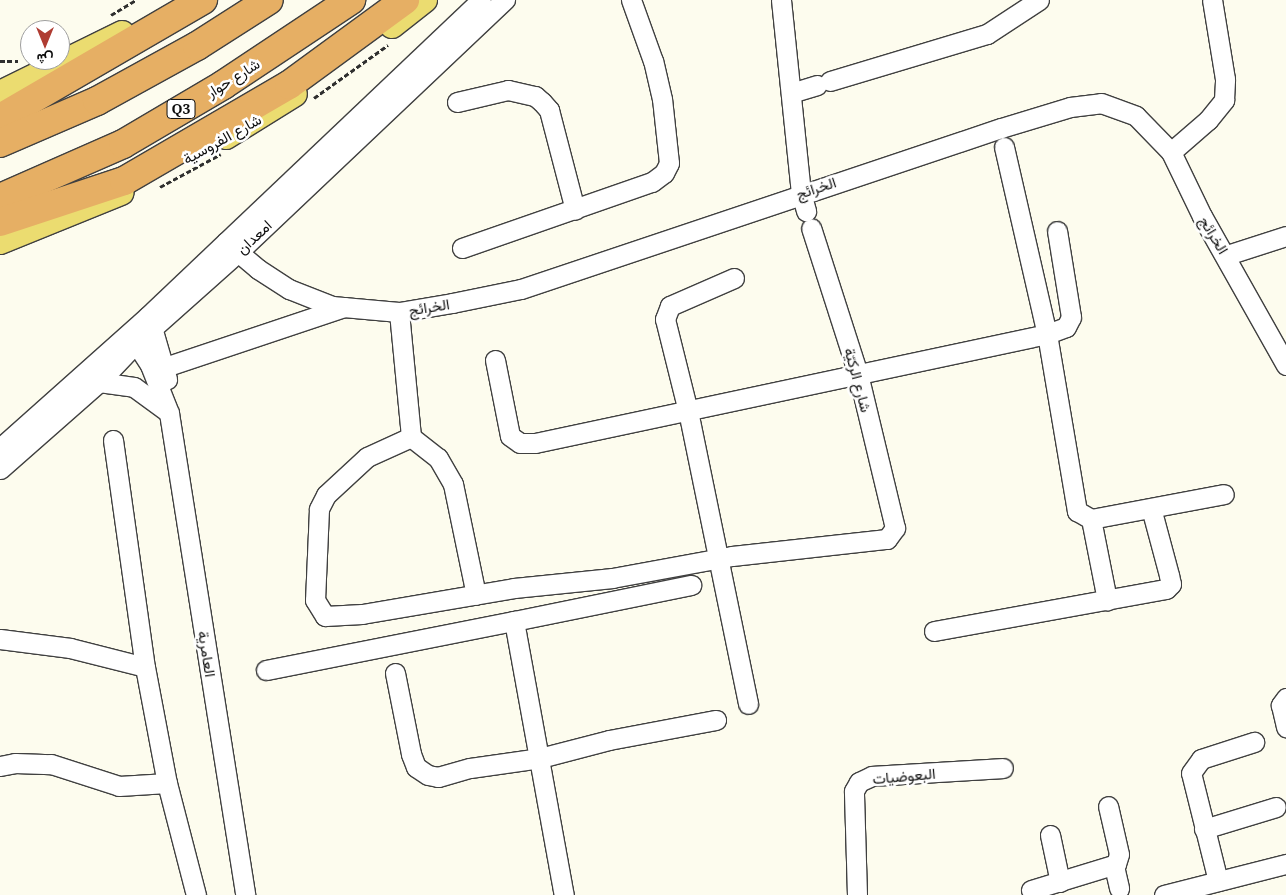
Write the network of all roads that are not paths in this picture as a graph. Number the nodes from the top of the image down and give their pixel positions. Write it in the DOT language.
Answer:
graph roads {
  1 [pos="177,0"];
  2 [pos="203,0"];
  3 [pos="269,0"];
  4 [pos="351,0"];
  5 [pos="405,0"];
  6 [pos="425,0"];
  7 [pos="481,0"];
  8 [pos="505,0"];
  9 [pos="631,0"];
  10 [pos="781,0"];
  11 [pos="1039,0"];
  12 [pos="1212,0"];
  13 [pos="0,93"];
  14 [pos="791,93"];
  15 [pos="457,102"];
  16 [pos="0,118"];
  17 [pos="0,143"];
  18 [pos="1004,147"];
  19 [pos="1171,152"];
  20 [pos="801,193"];
  21 [pos="0,198"];
  22 [pos="575,210"];
  23 [pos="0,222"];
  24 [pos="1057,231"];
  25 [pos="1286,236"];
  26 [pos="0,242"];
  27 [pos="232,247"];
  28 [pos="462,248"];
  29 [pos="1227,255"];
  30 [pos="734,278"];
  31 [pos="344,307"];
  32 [pos="399,312"];
  33 [pos="151,322"];
  34 [pos="1047,334"];
  35 [pos="133,338"];
  36 [pos="495,360"];
  37 [pos="1286,365"];
  38 [pos="165,367"];
  39 [pos="858,374"];
  40 [pos="99,382"];
  41 [pos="688,411"];
  42 [pos="168,413"];
  43 [pos="411,437"];
  44 [pos="113,440"];
  45 [pos="0,448"];
  46 [pos="0,469"];
  47 [pos="1224,494"];
  48 [pos="1151,508"];
  49 [pos="1091,519"];
  50 [pos="719,558"];
  51 [pos="691,586"];
  52 [pos="476,595"];
  53 [pos="1107,600"];
  54 [pos="514,621"];
  55 [pos="934,632"];
  56 [pos="0,639"];
  57 [pos="144,667"];
  58 [pos="266,670"];
  59 [pos="395,672"];
  60 [pos="1286,698"];
  61 [pos="748,704"];
  62 [pos="716,720"];
  63 [pos="1286,727"];
  64 [pos="1254,742"];
  65 [pos="540,758"];
  66 [pos="0,766"];
  67 [pos="1003,768"];
  68 [pos="167,783"];
  69 [pos="1108,806"];
  70 [pos="1276,807"];
  71 [pos="1204,828"];
  72 [pos="1050,835"];
  73 [pos="1286,864"];
  74 [pos="1114,866"];
  75 [pos="1060,882"];
  76 [pos="1209,887"];
  77 [pos="1031,890"];
  78 [pos="1120,892"];
  79 [pos="196,895"];
  80 [pos="244,895"];
  81 [pos="564,895"];
  82 [pos="856,895"];
  83 [pos="1164,895"];
  1 -- 13 [label="main road"];
  2 -- 16 [label="highway"];
  3 -- 17 [label="highway"];
  4 -- 21 [label="highway, شارع حوار / Q3"];
  5 -- 23 [label="highway"];
  6 -- 26 [label="main road, شارع الفروسية"];
  7 -- 27 [label="street, امعدان"];
  8 -- 27 [label="street, امعدان"];
  9 -- 22 [label="street"];
  10 -- 14 [label="street, شارع الركيّة"];
  11 -- 14 [label="street"];
  12 -- 19 [label="street"];
  14 -- 20 [label="street, شارع الركيّة"];
  15 -- 22 [label="street"];
  18 -- 34 [label="street"];
  19 -- 20 [label="street, الخرائج"];
  19 -- 29 [label="street, الخرائج"];
  20 -- 32 [label="street, الخرائج"];
  20 -- 39 [label="street, شارع الركيّة"];
  22 -- 28 [label="street"];
  24 -- 34 [label="street"];
  25 -- 29 [label="street"];
  27 -- 31 [label="street, الخرائج"];
  27 -- 33 [label="street, امعدان"];
  29 -- 37 [label="street, الخرائج"];
  30 -- 41 [label="street"];
  31 -- 32 [label="street, الخرائج"];
  31 -- 38 [label="street"];
  32 -- 43 [label="street"];
  33 -- 35 [label="street, امعدان"];
  33 -- 38 [label="street"];
  34 -- 39 [label="street"];
  34 -- 49 [label="street"];
  35 -- 40 [label="street, امعدان"];
  35 -- 42 [label="street"];
  35 -- 45 [label="street, امعدان"];
  36 -- 41 [label="street"];
  38 -- 42 [label="street"];
  39 -- 41 [label="street"];
  39 -- 50 [label="street, شارع الركيّة"];
  40 -- 42 [label="street"];
  40 -- 46 [label="street, امعدان"];
  41 -- 50 [label="street"];
  42 -- 80 [label="street, العامرية"];
  43 -- 52 [label="street"];
  43 -- 52 [label="street"];
  44 -- 57 [label="street"];
  47 -- 48 [label="street"];
  48 -- 49 [label="street"];
  48 -- 53 [label="street"];
  49 -- 53 [label="street"];
  50 -- 52 [label="street"];
  50 -- 61 [label="street"];
  51 -- 54 [label="street"];
  53 -- 55 [label="street"];
  54 -- 58 [label="street"];
  54 -- 65 [label="street"];
  56 -- 57 [label="street"];
  57 -- 68 [label="street"];
  59 -- 65 [label="street"];
  60 -- 63 [label="street"];
  62 -- 65 [label="street"];
  64 -- 71 [label="street"];
  65 -- 81 [label="street"];
  66 -- 68 [label="street"];
  67 -- 82 [label="street, البعوضيات"];
  68 -- 79 [label="street"];
  69 -- 74 [label="street"];
  70 -- 71 [label="street"];
  71 -- 76 [label="street"];
  72 -- 75 [label="street"];
  73 -- 76 [label="street"];
  74 -- 75 [label="street"];
  74 -- 78 [label="street"];
  75 -- 77 [label="street"];
  76 -- 83 [label="street"];
}
